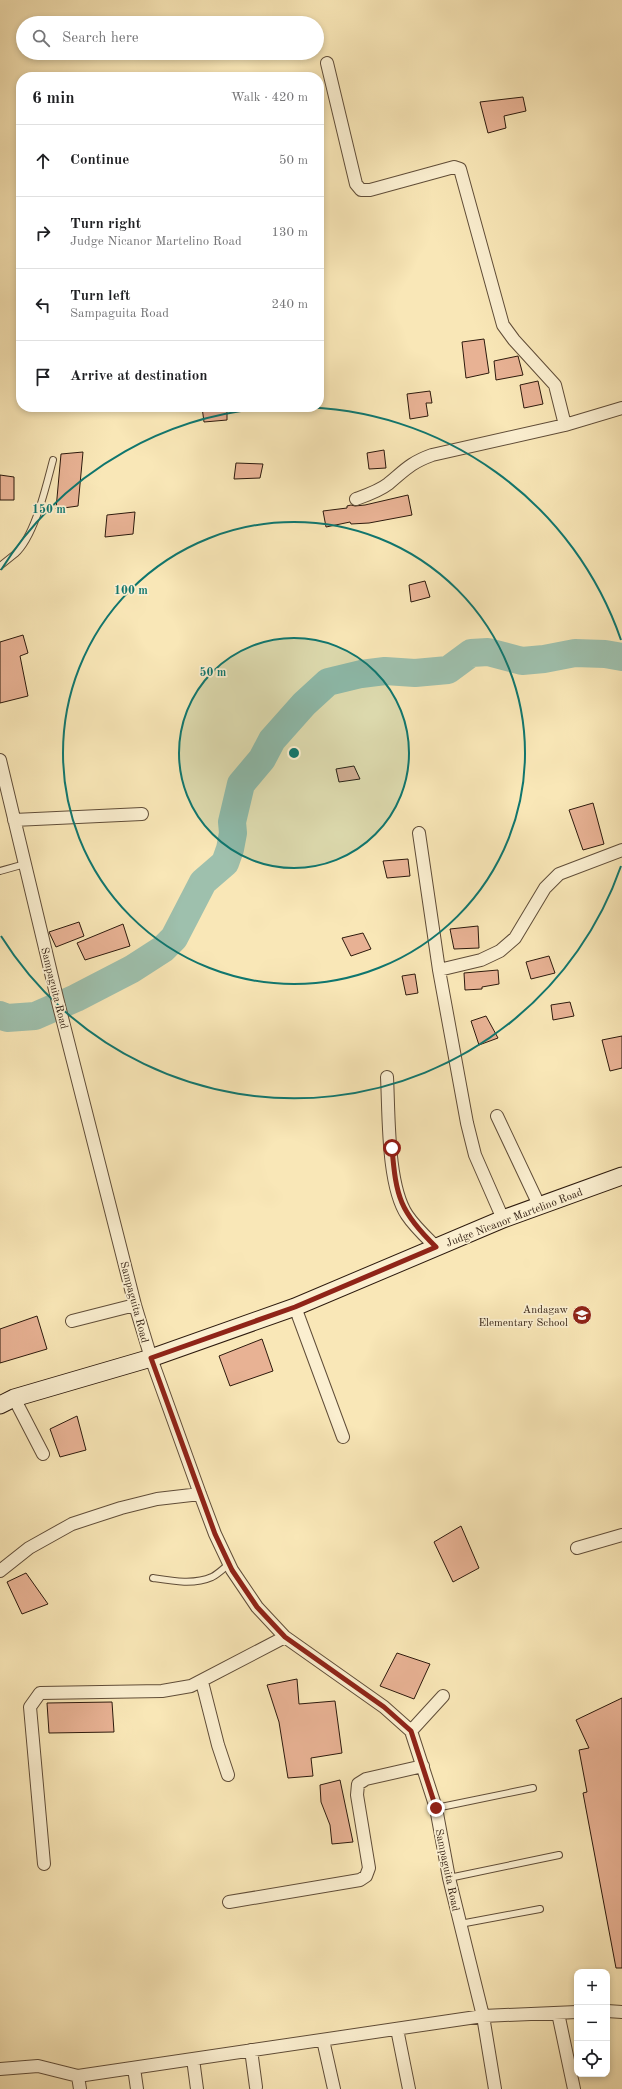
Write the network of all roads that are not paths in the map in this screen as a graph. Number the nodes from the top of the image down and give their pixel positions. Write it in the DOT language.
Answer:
graph roads {
  1 [pos="327,63"];
  2 [pos="622,408"];
  3 [pos="565,424"];
  4 [pos="53,460"];
  5 [pos="356,498"];
  6 [pos="0,566"];
  7 [pos="0,760"];
  8 [pos="142,814"];
  9 [pos="14,820"];
  10 [pos="419,833"];
  11 [pos="622,850"];
  12 [pos="25,864"];
  13 [pos="0,871"];
  14 [pos="439,970"];
  15 [pos="387,1077"];
  16 [pos="497,1116"];
  17 [pos="622,1176"];
  18 [pos="539,1205"];
  19 [pos="502,1219"];
  20 [pos="436,1247"];
  21 [pos="135,1305"];
  22 [pos="295,1307"];
  23 [pos="72,1321"];
  24 [pos="151,1358"];
  25 [pos="7,1401"];
  26 [pos="343,1437"];
  27 [pos="43,1454"];
  28 [pos="200,1494"];
  29 [pos="622,1535"];
  30 [pos="577,1548"];
  31 [pos="229,1564"];
  32 [pos="0,1571"];
  33 [pos="153,1578"];
  34 [pos="285,1637"];
  35 [pos="202,1682"];
  36 [pos="443,1696"];
  37 [pos="411,1731"];
  38 [pos="423,1766"];
  39 [pos="228,1775"];
  40 [pos="533,1788"];
  41 [pos="436,1808"];
  42 [pos="560,1855"];
  43 [pos="44,1864"];
  44 [pos="450,1878"];
  45 [pos="229,1902"];
  46 [pos="540,1908"];
  47 [pos="460,1924"];
  48 [pos="610,2011"];
  49 [pos="574,2012"];
  50 [pos="622,2012"];
  51 [pos="558,2013"];
  52 [pos="483,2016"];
  53 [pos="397,2029"];
  54 [pos="323,2040"];
  55 [pos="251,2050"];
  56 [pos="193,2059"];
  57 [pos="134,2068"];
  58 [pos="0,2069"];
  59 [pos="78,2076"];
  60 [pos="256,2087"];
  61 [pos="80,2089"];
  62 [pos="137,2089"];
  63 [pos="197,2089"];
  64 [pos="334,2089"];
  65 [pos="409,2089"];
  66 [pos="495,2089"];
  67 [pos="574,2089"];
  1 -- 3 [label="street"];
  2 -- 3 [label="street"];
  3 -- 5 [label="street"];
  4 -- 6 [label="lane"];
  7 -- 9 [label="street, Sampaguita Road"];
  8 -- 9 [label="street"];
  9 -- 12 [label="street, Sampaguita Road"];
  10 -- 14 [label="street"];
  11 -- 14 [label="street"];
  12 -- 13 [label="lane"];
  12 -- 21 [label="street, Sampaguita Road"];
  14 -- 19 [label="street"];
  15 -- 20 [label="street"];
  16 -- 18 [label="street"];
  17 -- 18 [label="street, Judge Nicanor Martelino Road"];
  18 -- 19 [label="street, Judge Nicanor Martelino Road"];
  19 -- 20 [label="street, Judge Nicanor Martelino Road"];
  20 -- 22 [label="street, Judge Nicanor Martelino Road"];
  21 -- 23 [label="street"];
  21 -- 24 [label="street, Sampaguita Road"];
  22 -- 24 [label="street, Judge Nicanor Martelino Road"];
  22 -- 26 [label="street"];
  24 -- 25 [label="street, Judge Nicanor Martelino Road"];
  24 -- 28 [label="street, Sampaguita Road"];
  25 -- 27 [label="street"];
  28 -- 31 [label="street, Sampaguita Road"];
  28 -- 32 [label="street"];
  29 -- 30 [label="street"];
  31 -- 33 [label="lane"];
  31 -- 34 [label="street, Sampaguita Road"];
  34 -- 35 [label="street"];
  34 -- 37 [label="street, Sampaguita Road"];
  35 -- 39 [label="street"];
  35 -- 43 [label="street"];
  36 -- 37 [label="street"];
  37 -- 38 [label="street, Sampaguita Road"];
  38 -- 41 [label="street, Sampaguita Road"];
  38 -- 45 [label="street"];
  40 -- 41 [label="lane"];
  41 -- 44 [label="street, Sampaguita Road"];
  42 -- 44 [label="lane"];
  44 -- 47 [label="street, Sampaguita Road"];
  46 -- 47 [label="lane"];
  47 -- 52 [label="street, Sampaguita Road"];
  48 -- 50 [label="street"];
  49 -- 51 [label="street"];
  51 -- 52 [label="street"];
  51 -- 67 [label="street"];
  52 -- 53 [label="street"];
  52 -- 66 [label="street, Sampaguita Road"];
  53 -- 54 [label="street"];
  53 -- 65 [label="street"];
  54 -- 55 [label="street"];
  54 -- 64 [label="street"];
  55 -- 56 [label="street"];
  55 -- 60 [label="street"];
  56 -- 57 [label="street"];
  56 -- 63 [label="street"];
  57 -- 59 [label="street"];
  57 -- 62 [label="street"];
  58 -- 59 [label="street"];
  59 -- 61 [label="street"];
}
